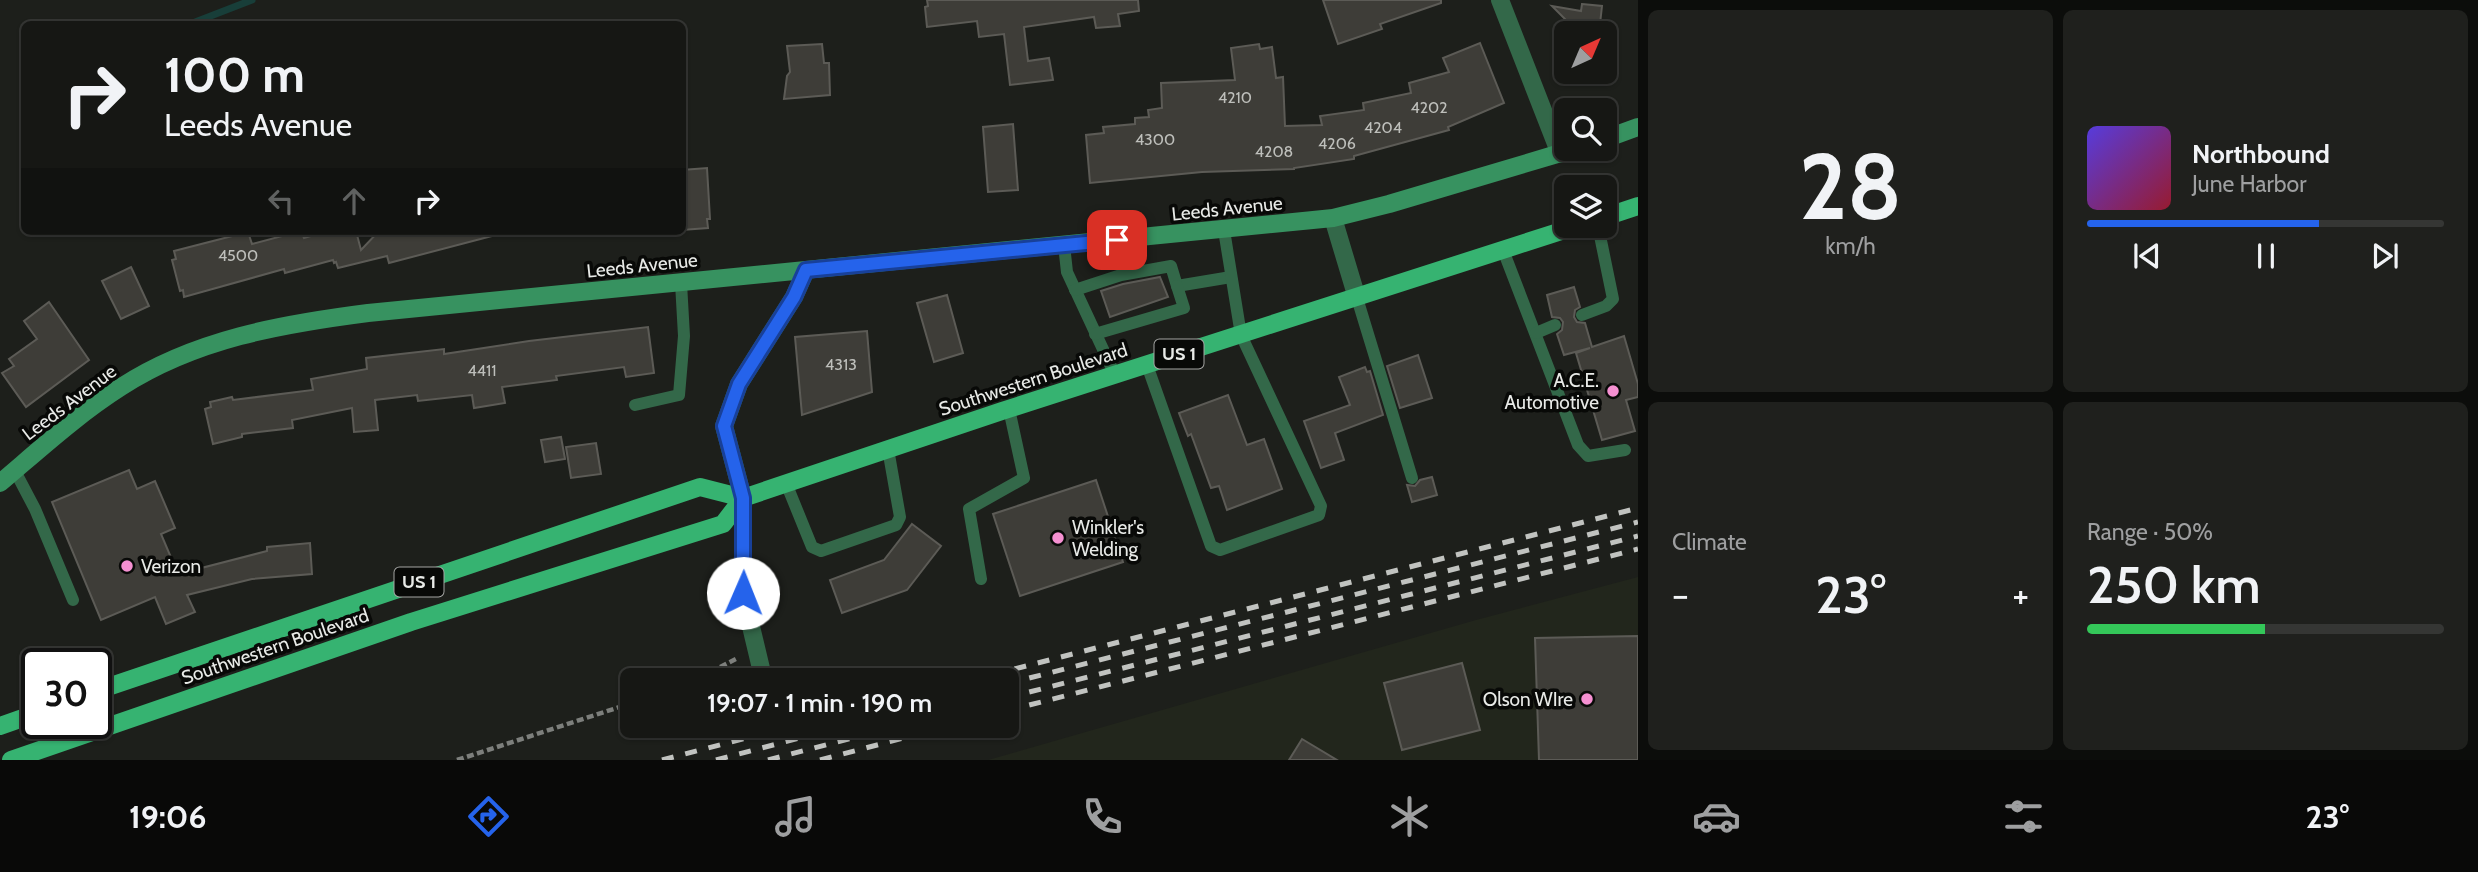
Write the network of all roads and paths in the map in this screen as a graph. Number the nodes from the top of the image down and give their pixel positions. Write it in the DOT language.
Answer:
graph roads {
  1 [pos="1500,0"];
  2 [pos="1554,122"];
  3 [pos="1638,127"];
  4 [pos="1617,135"];
  5 [pos="1554,155"];
  6 [pos="1638,206"];
  7 [pos="1617,213"];
  8 [pos="1333,218"];
  9 [pos="1224,230"];
  10 [pos="1554,233"];
  11 [pos="1600,238"];
  12 [pos="1064,245"];
  13 [pos="1503,250"];
  14 [pos="806,270"];
  15 [pos="1231,277"];
  16 [pos="681,283"];
  17 [pos="1177,286"];
  18 [pos="1075,289"];
  19 [pos="1357,298"];
  20 [pos="1582,315"];
  21 [pos="1555,325"];
  22 [pos="1536,333"];
  23 [pos="1095,334"];
  24 [pos="1241,335"];
  25 [pos="1147,365"];
  26 [pos="1115,375"];
  27 [pos="635,405"];
  28 [pos="1009,409"];
  29 [pos="888,449"];
  30 [pos="1625,450"];
  31 [pos="15,471"];
  32 [pos="1412,478"];
  33 [pos="0,483"];
  34 [pos="786,483"];
  35 [pos="743,498"];
  36 [pos="981,579"];
  37 [pos="73,600"];
  38 [pos="757,649"];
  39 [pos="718,668"];
  40 [pos="761,668"];
  41 [pos="112,686"];
  42 [pos="620,707"];
  43 [pos="21,719"];
  44 [pos="0,726"];
  45 [pos="11,760"];
  46 [pos="457,760"];
  1 -- 2 [label="street"];
  3 -- 4 [label="street"];
  5 -- 8 [label="street, Leeds Avenue"];
  6 -- 7 [label="main road"];
  8 -- 9 [label="street, Leeds Avenue"];
  8 -- 19 [label="street"];
  9 -- 12 [label="street, Leeds Avenue"];
  9 -- 15 [label="lane"];
  10 -- 13 [label="main road, Southwestern Boulevard / US 1"];
  11 -- 20 [label="lane"];
  12 -- 14 [label="street, Leeds Avenue"];
  12 -- 18 [label="lane"];
  13 -- 19 [label="main road, Southwestern Boulevard / US 1"];
  13 -- 22 [label="lane"];
  14 -- 16 [label="street, Leeds Avenue"];
  14 -- 35 [label="street"];
  15 -- 17 [label="lane"];
  15 -- 24 [label="lane"];
  16 -- 27 [label="lane"];
  16 -- 31 [label="street, Leeds Avenue"];
  17 -- 18 [label="lane"];
  17 -- 23 [label="lane"];
  18 -- 23 [label="lane"];
  19 -- 24 [label="main road, Southwestern Boulevard / US 1"];
  19 -- 32 [label="lane"];
  21 -- 22 [label="lane"];
  22 -- 30 [label="lane"];
  23 -- 26 [label="lane"];
  24 -- 25 [label="main road, Southwestern Boulevard / US 1"];
  24 -- 25 [label="lane"];
  25 -- 26 [label="main road, Southwestern Boulevard / US 1"];
  26 -- 28 [label="main road, Southwestern Boulevard / US 1"];
  28 -- 29 [label="main road, Southwestern Boulevard / US 1"];
  28 -- 36 [label="lane"];
  29 -- 34 [label="main road, Southwestern Boulevard / US 1"];
  29 -- 34 [label="lane"];
  31 -- 33 [label="street, Leeds Avenue"];
  31 -- 37 [label="lane"];
  34 -- 35 [label="main road, Southwestern Boulevard / US 1"];
  35 -- 38 [label="street"];
  35 -- 41 [label="main road, Southwestern Boulevard / US 1"];
  35 -- 45 [label="main road, Southwestern Boulevard / US 1"];
  38 -- 39 [label="path"];
  38 -- 40 [label="street"];
  42 -- 46 [label="path"];
  43 -- 44 [label="main road"];
}
